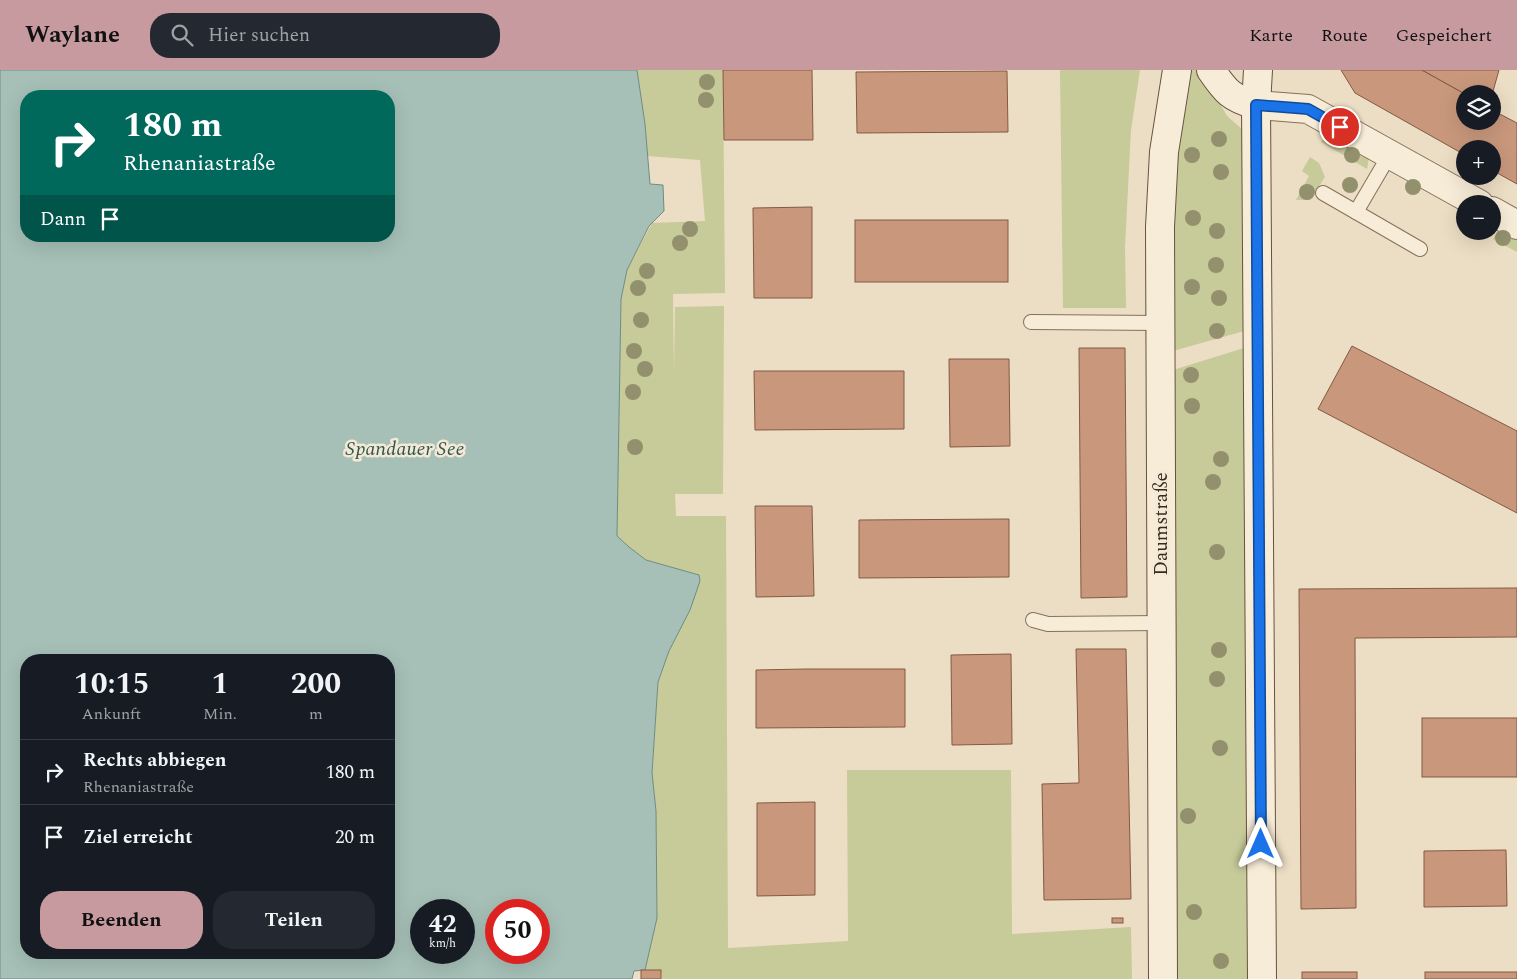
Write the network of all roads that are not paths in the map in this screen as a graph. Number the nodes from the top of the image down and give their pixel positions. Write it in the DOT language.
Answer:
graph roads {
  1 [pos="1177,70"];
  2 [pos="1212,70"];
  3 [pos="1258,70"];
  4 [pos="1256,105"];
  5 [pos="1390,154"];
  6 [pos="1323,193"];
  7 [pos="1463,195"];
  8 [pos="1356,212"];
  9 [pos="1501,216"];
  10 [pos="1517,225"];
  11 [pos="1420,249"];
  12 [pos="1031,322"];
  13 [pos="1160,323"];
  14 [pos="1033,620"];
  15 [pos="1161,623"];
  16 [pos="1163,979"];
  17 [pos="1262,979"];
  1 -- 13 [label="main road, Daumstraße"];
  2 -- 4 [label="main road"];
  3 -- 4 [label="main road"];
  4 -- 5 [label="main road"];
  4 -- 17 [label="main road"];
  5 -- 7 [label="main road"];
  5 -- 8 [label="lane"];
  6 -- 8 [label="lane"];
  8 -- 11 [label="lane"];
  9 -- 10 [label="main road"];
  12 -- 13 [label="lane"];
  13 -- 15 [label="main road, Daumstraße"];
  14 -- 15 [label="lane"];
  15 -- 16 [label="main road, Daumstraße"];
}
